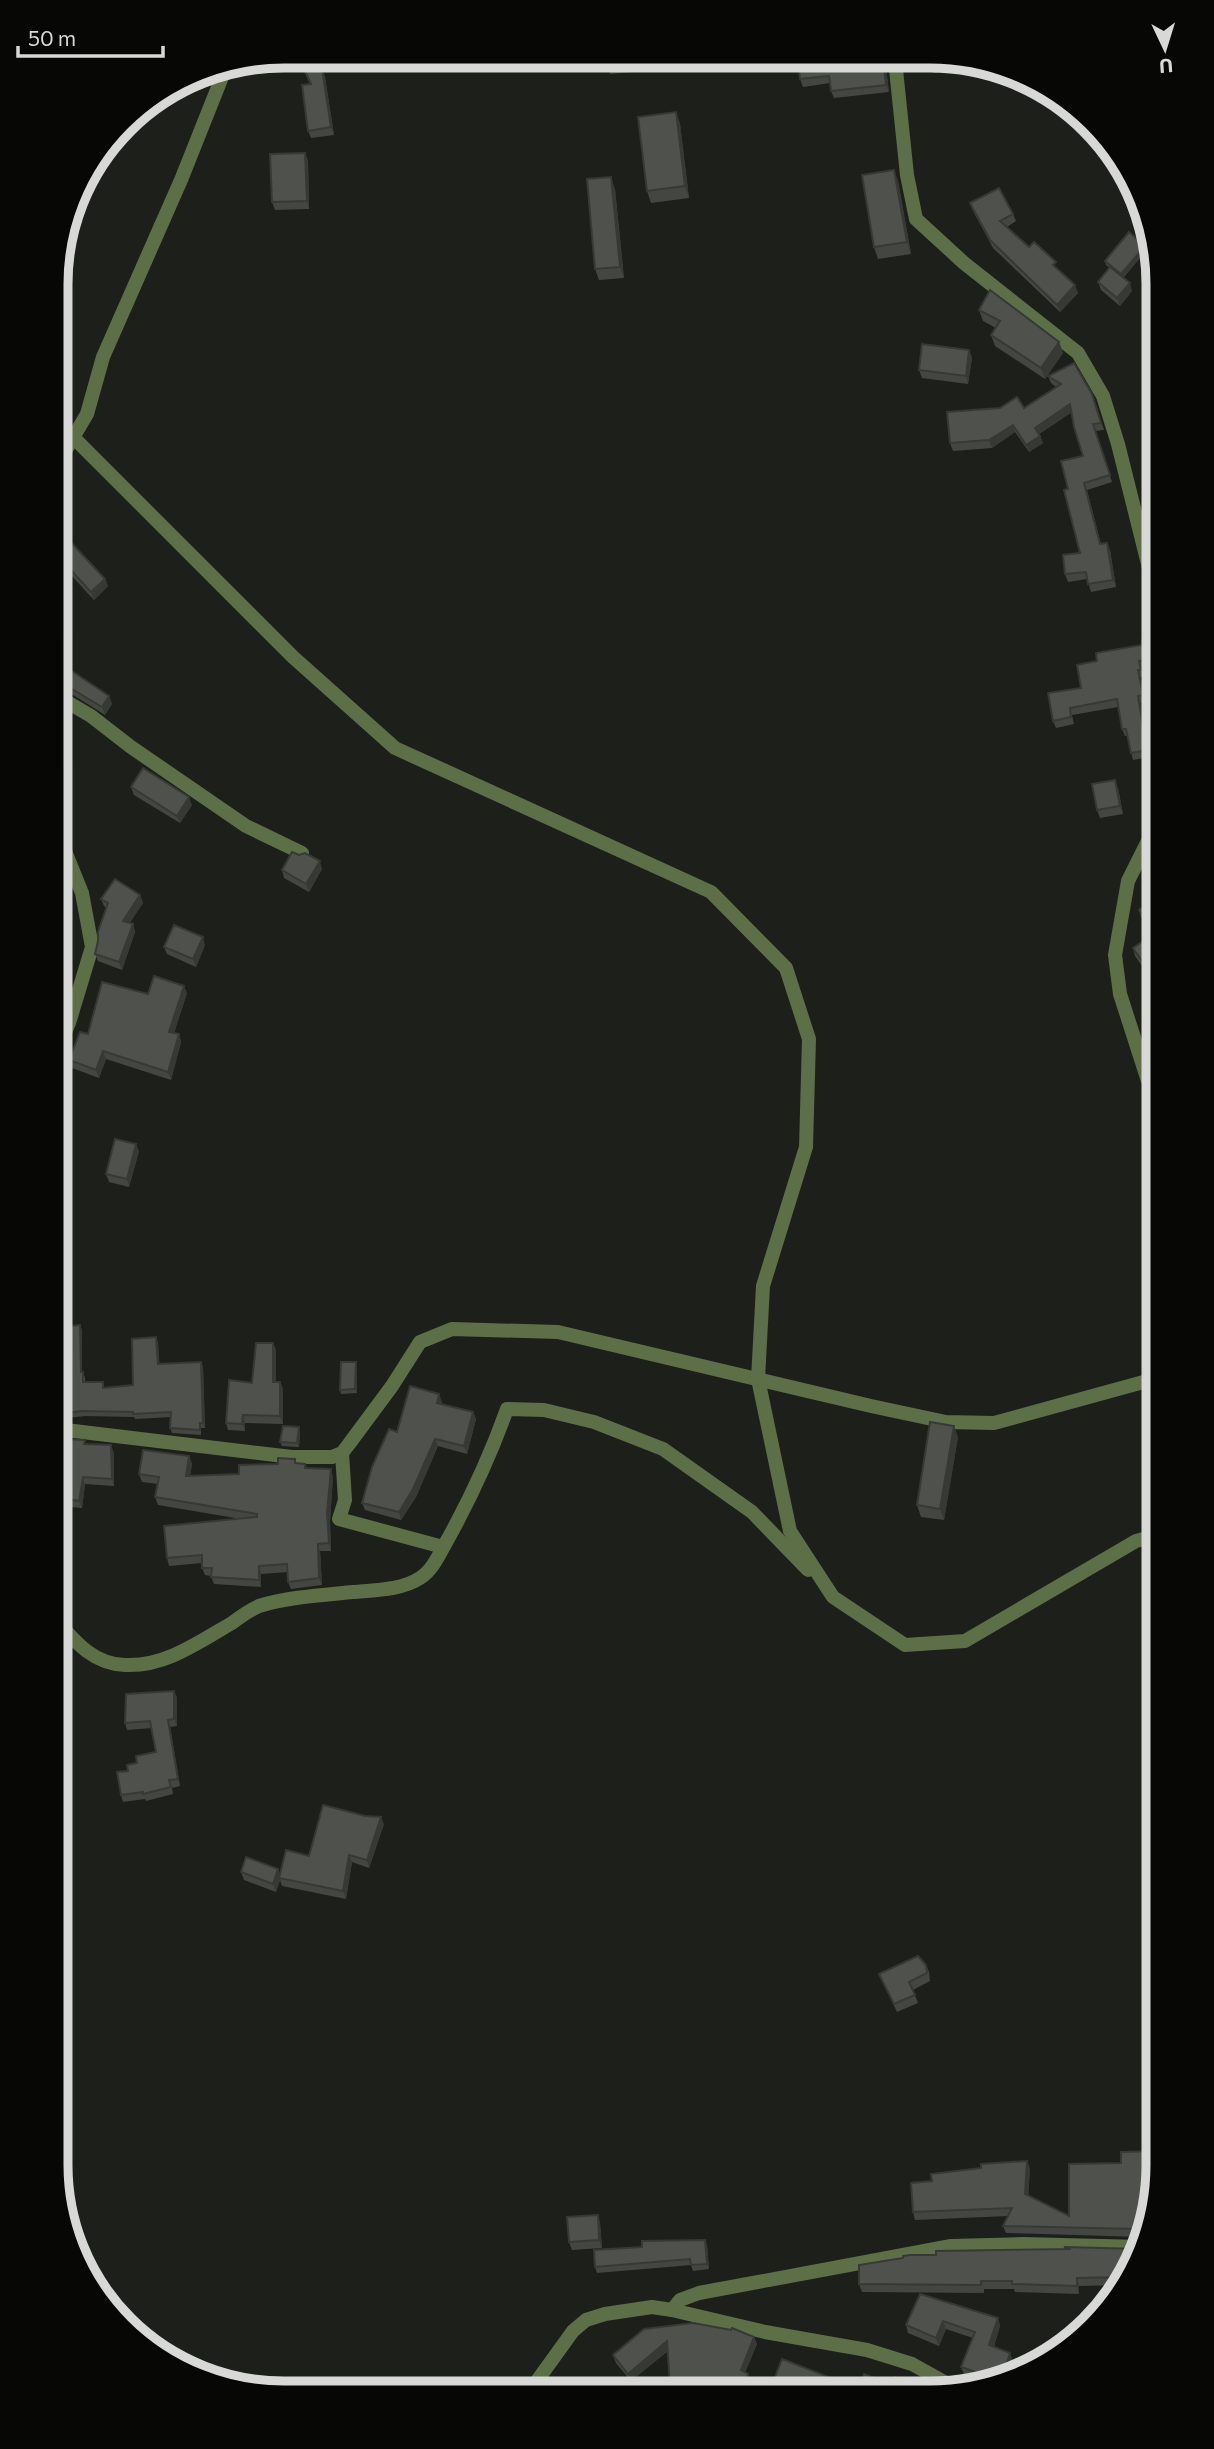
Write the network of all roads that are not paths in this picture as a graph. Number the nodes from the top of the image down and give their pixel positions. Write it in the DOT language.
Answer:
graph roads {
  1 [pos="896,68"];
  2 [pos="222,78"];
  3 [pos="73,437"];
  4 [pos="69,444"];
  5 [pos="1146,552"];
  6 [pos="69,703"];
  7 [pos="1146,847"];
  8 [pos="302,853"];
  9 [pos="69,860"];
  10 [pos="69,1024"];
  11 [pos="1146,1073"];
  12 [pos="758,1379"];
  13 [pos="1145,1381"];
  14 [pos="68,1430"];
  15 [pos="342,1453"];
  16 [pos="1145,1538"];
  17 [pos="443,1547"];
  18 [pos="833,1597"];
  19 [pos="68,1634"];
  20 [pos="1130,2247"];
  21 [pos="672,2310"];
  22 [pos="941,2380"];
  23 [pos="537,2381"];
  1 -- 5 [label="street"];
  2 -- 3 [label="street"];
  3 -- 4 [label="street"];
  3 -- 12 [label="street"];
  6 -- 8 [label="street"];
  7 -- 11 [label="street"];
  9 -- 10 [label="street"];
  12 -- 13 [label="street"];
  12 -- 15 [label="street"];
  12 -- 18 [label="street"];
  14 -- 15 [label="street"];
  15 -- 17 [label="street"];
  16 -- 18 [label="street"];
  17 -- 18 [label="street"];
  17 -- 19 [label="street"];
  20 -- 21 [label="street"];
  21 -- 22 [label="street"];
  21 -- 23 [label="street"];
}
